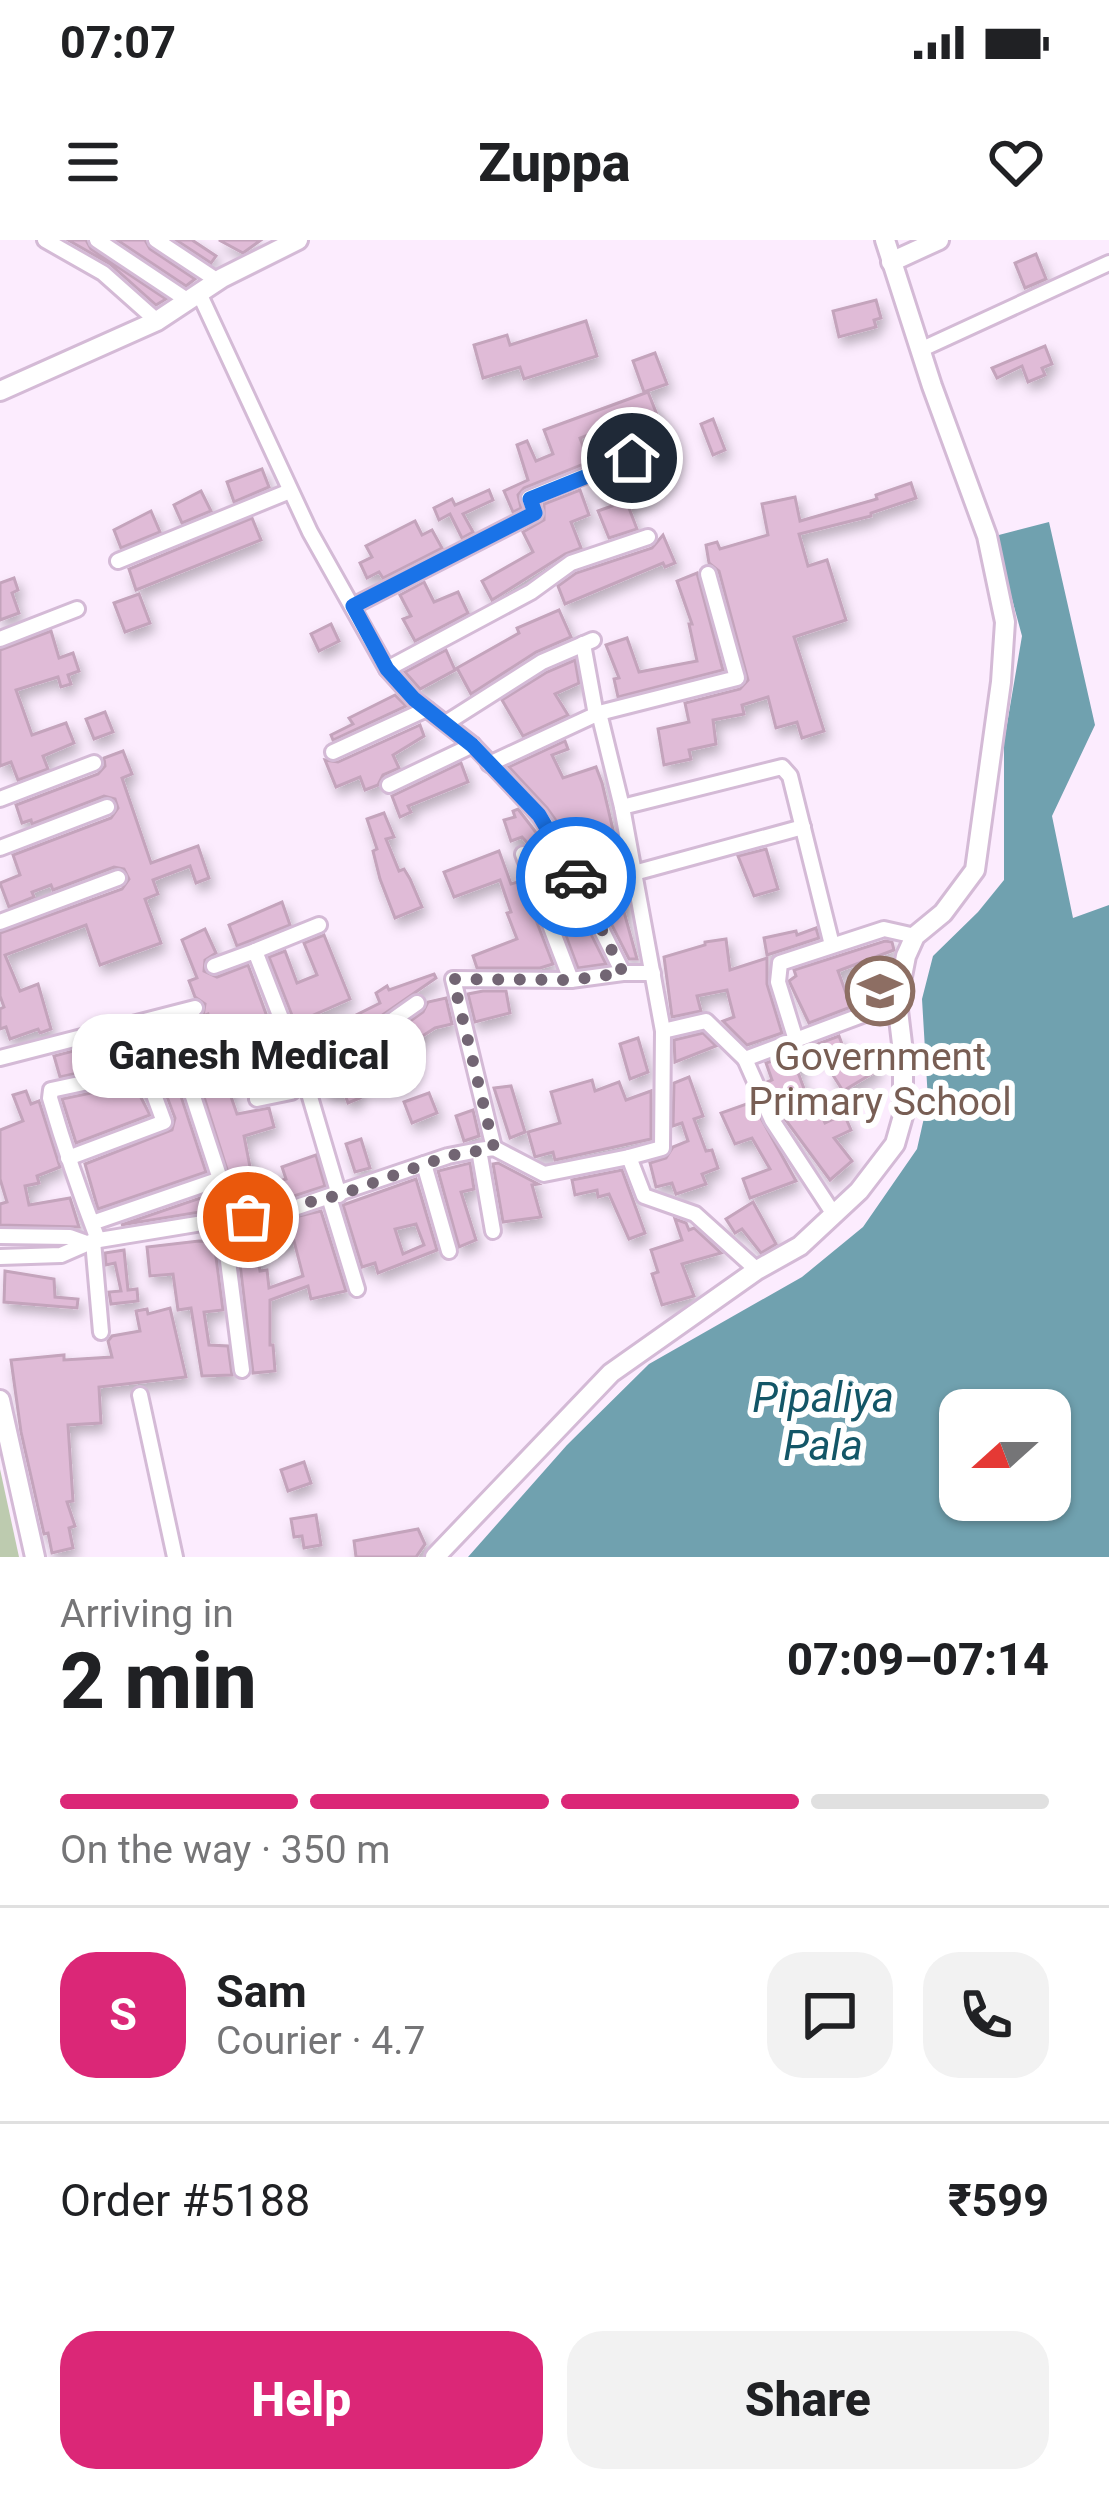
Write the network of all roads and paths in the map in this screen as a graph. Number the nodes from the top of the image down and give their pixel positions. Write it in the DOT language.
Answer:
graph roads {
  1 [pos="45,240"];
  2 [pos="97,240"];
  3 [pos="156,240"];
  4 [pos="885,240"];
  5 [pos="939,240"];
  6 [pos="291,241"];
  7 [pos="891,262"];
  8 [pos="1109,263"];
  9 [pos="218,281"];
  10 [pos="193,296"];
  11 [pos="157,322"];
  12 [pos="920,350"];
  13 [pos="0,392"];
  14 [pos="632,458"];
  15 [pos="290,491"];
  16 [pos="648,537"];
  17 [pos="118,561"];
  18 [pos="708,574"];
  19 [pos="353,606"];
  20 [pos="77,609"];
  21 [pos="0,639"];
  22 [pos="387,669"];
  23 [pos="427,709"];
  24 [pos="598,714"];
  25 [pos="446,723"];
  26 [pos="472,745"];
  27 [pos="333,752"];
  28 [pos="94,763"];
  29 [pos="489,764"];
  30 [pos="388,785"];
  31 [pos="0,799"];
  32 [pos="106,807"];
  33 [pos="622,807"];
  34 [pos="803,827"];
  35 [pos="0,848"];
  36 [pos="523,854"];
  37 [pos="634,873"];
  38 [pos="118,878"];
  39 [pos="0,922"];
  40 [pos="320,926"];
  41 [pos="915,936"];
  42 [pos="832,945"];
  43 [pos="255,951"];
  44 [pos="214,966"];
  45 [pos="623,973"];
  46 [pos="652,973"];
  47 [pos="571,980"];
  48 [pos="897,1001"];
  49 [pos="417,1003"];
  50 [pos="195,1008"];
  51 [pos="134,1024"];
  52 [pos="663,1030"];
  53 [pos="795,1037"];
  54 [pos="0,1058"];
  55 [pos="745,1059"];
  56 [pos="145,1070"];
  57 [pos="304,1080"];
  58 [pos="257,1099"];
  59 [pos="487,1149"];
  60 [pos="629,1156"];
  61 [pos="68,1158"];
  62 [pos="424,1164"];
  63 [pos="334,1196"];
  64 [pos="832,1213"];
  65 [pos="223,1222"];
  66 [pos="92,1223"];
  67 [pos="494,1231"];
  68 [pos="0,1237"];
  69 [pos="92,1241"];
  70 [pos="449,1251"];
  71 [pos="0,1257"];
  72 [pos="757,1270"];
  73 [pos="357,1289"];
  74 [pos="101,1332"];
  75 [pos="242,1370"];
  76 [pos="140,1396"];
  77 [pos="0,1400"];
  78 [pos="35,1557"];
  79 [pos="175,1557"];
  80 [pos="435,1557"];
  1 -- 11 [label="street"];
  2 -- 10 [label="street"];
  3 -- 9 [label="street"];
  4 -- 7 [label="street"];
  5 -- 7 [label="street"];
  6 -- 9 [label="street"];
  7 -- 12 [label="street"];
  8 -- 12 [label="street"];
  9 -- 10 [label="street"];
  10 -- 11 [label="street"];
  10 -- 15 [label="street"];
  11 -- 13 [label="street"];
  12 -- 41 [label="street"];
  14 -- 19 [label="street"];
  15 -- 17 [label="street"];
  15 -- 19 [label="street"];
  16 -- 22 [label="street"];
  18 -- 24 [label="street"];
  19 -- 22 [label="street"];
  20 -- 21 [label="street"];
  22 -- 23 [label="street"];
  23 -- 25 [label="street"];
  23 -- 27 [label="street"];
  24 -- 25 [label="street"];
  24 -- 29 [label="street"];
  24 -- 33 [label="street"];
  25 -- 26 [label="street"];
  26 -- 29 [label="street"];
  26 -- 30 [label="street"];
  28 -- 31 [label="street"];
  29 -- 45 [label="street"];
  32 -- 35 [label="street"];
  33 -- 34 [label="street"];
  33 -- 37 [label="street"];
  34 -- 37 [label="street"];
  34 -- 42 [label="street"];
  36 -- 47 [label="street"];
  37 -- 46 [label="street"];
  38 -- 39 [label="street"];
  40 -- 43 [label="street"];
  41 -- 42 [label="street"];
  41 -- 48 [label="street"];
  42 -- 53 [label="street"];
  43 -- 44 [label="street"];
  43 -- 57 [label="street"];
  45 -- 46 [label="street"];
  45 -- 47 [label="street"];
  46 -- 52 [label="street"];
  47 -- 59 [label="street"];
  48 -- 53 [label="street"];
  48 -- 64 [label="street"];
  49 -- 57 [label="street"];
  50 -- 51 [label="street"];
  51 -- 54 [label="street"];
  51 -- 56 [label="street"];
  52 -- 55 [label="street"];
  52 -- 60 [label="street"];
  53 -- 55 [label="street"];
  55 -- 64 [label="street"];
  56 -- 61 [label="street"];
  56 -- 61 [label="street"];
  56 -- 66 [label="street"];
  57 -- 58 [label="street"];
  57 -- 63 [label="street"];
  59 -- 60 [label="street"];
  59 -- 62 [label="street"];
  59 -- 67 [label="street"];
  60 -- 72 [label="street"];
  61 -- 66 [label="street"];
  62 -- 63 [label="street"];
  62 -- 70 [label="street"];
  63 -- 65 [label="street"];
  63 -- 73 [label="street"];
  64 -- 72 [label="street"];
  65 -- 69 [label="street"];
  65 -- 75 [label="street"];
  66 -- 69 [label="street"];
  68 -- 69 [label="street"];
  69 -- 71 [label="street"];
  69 -- 74 [label="street"];
  72 -- 80 [label="street"];
  76 -- 79 [label="street"];
  77 -- 78 [label="street"];
}
